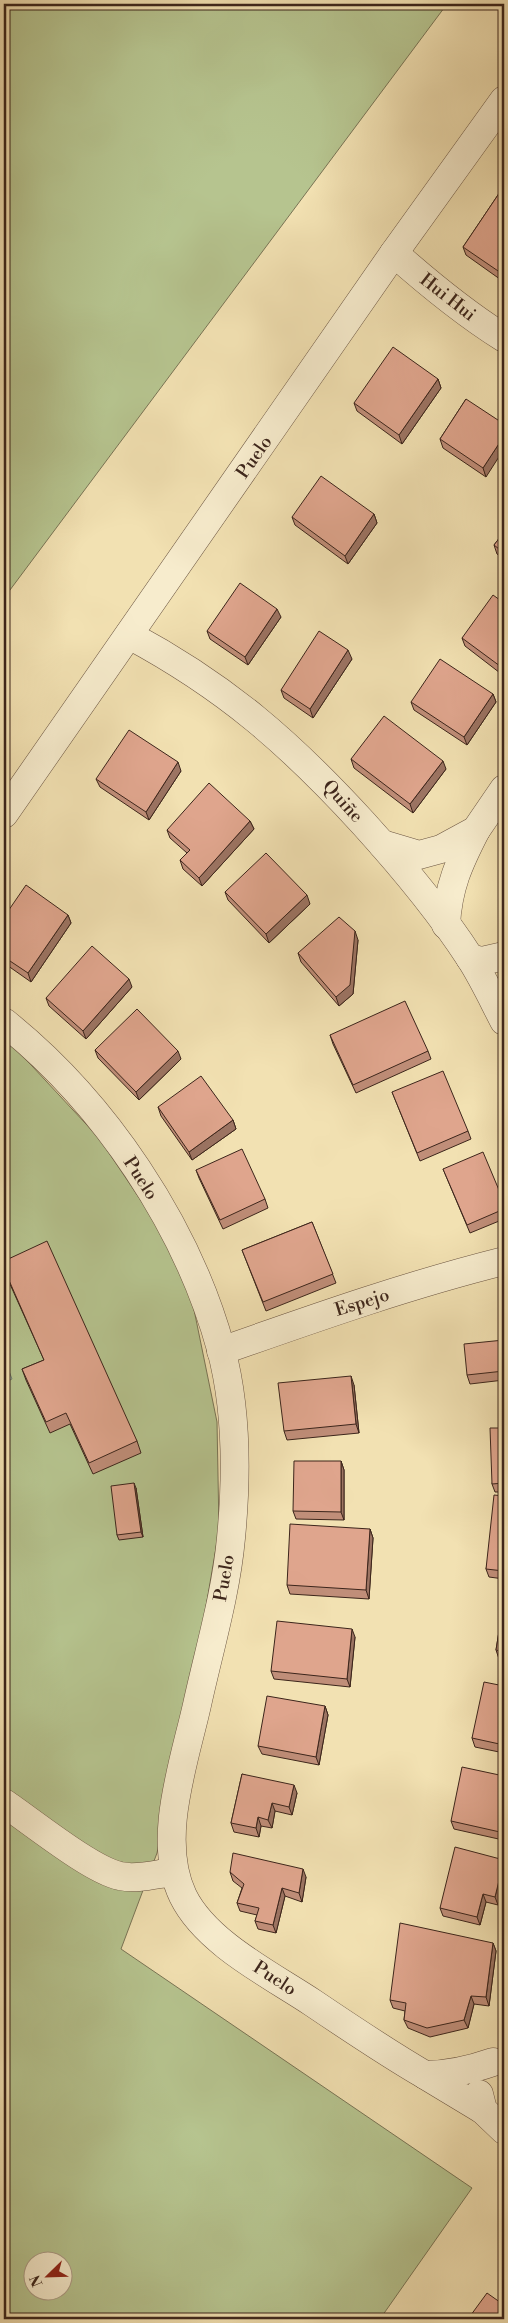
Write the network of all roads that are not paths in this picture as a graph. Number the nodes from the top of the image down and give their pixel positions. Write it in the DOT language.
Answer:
graph roads {
  1 [pos="504,100"];
  2 [pos="394,253"];
  3 [pos="504,338"];
  4 [pos="129,635"];
  5 [pos="504,789"];
  6 [pos="4,814"];
  7 [pos="476,830"];
  8 [pos="382,844"];
  9 [pos="446,926"];
  10 [pos="504,956"];
  11 [pos="470,958"];
  12 [pos="504,1021"];
  13 [pos="4,1022"];
  14 [pos="504,1261"];
  15 [pos="221,1352"];
  16 [pos="4,1802"];
  17 [pos="173,1872"];
  18 [pos="499,2059"];
  19 [pos="425,2075"];
  20 [pos="498,2123"];
  1 -- 2 [label="street, Puelo"];
  2 -- 3 [label="street, Hui Hui"];
  2 -- 4 [label="street, Puelo"];
  4 -- 6 [label="street, Puelo"];
  4 -- 8 [label="street, Quiñe"];
  5 -- 7 [label="street"];
  7 -- 8 [label="street"];
  7 -- 9 [label="street"];
  8 -- 9 [label="street, Quiñe"];
  9 -- 11 [label="street, Quiñe"];
  10 -- 11 [label="street"];
  11 -- 12 [label="street, Quiñe"];
  13 -- 15 [label="street, Puelo"];
  14 -- 15 [label="street, Espejo"];
  15 -- 17 [label="street, Puelo"];
  16 -- 17 [label="street"];
  17 -- 19 [label="street, Puelo"];
  18 -- 19 [label="street"];
  18 -- 20 [label="street"];
  19 -- 20 [label="street, Puelo"];
}
